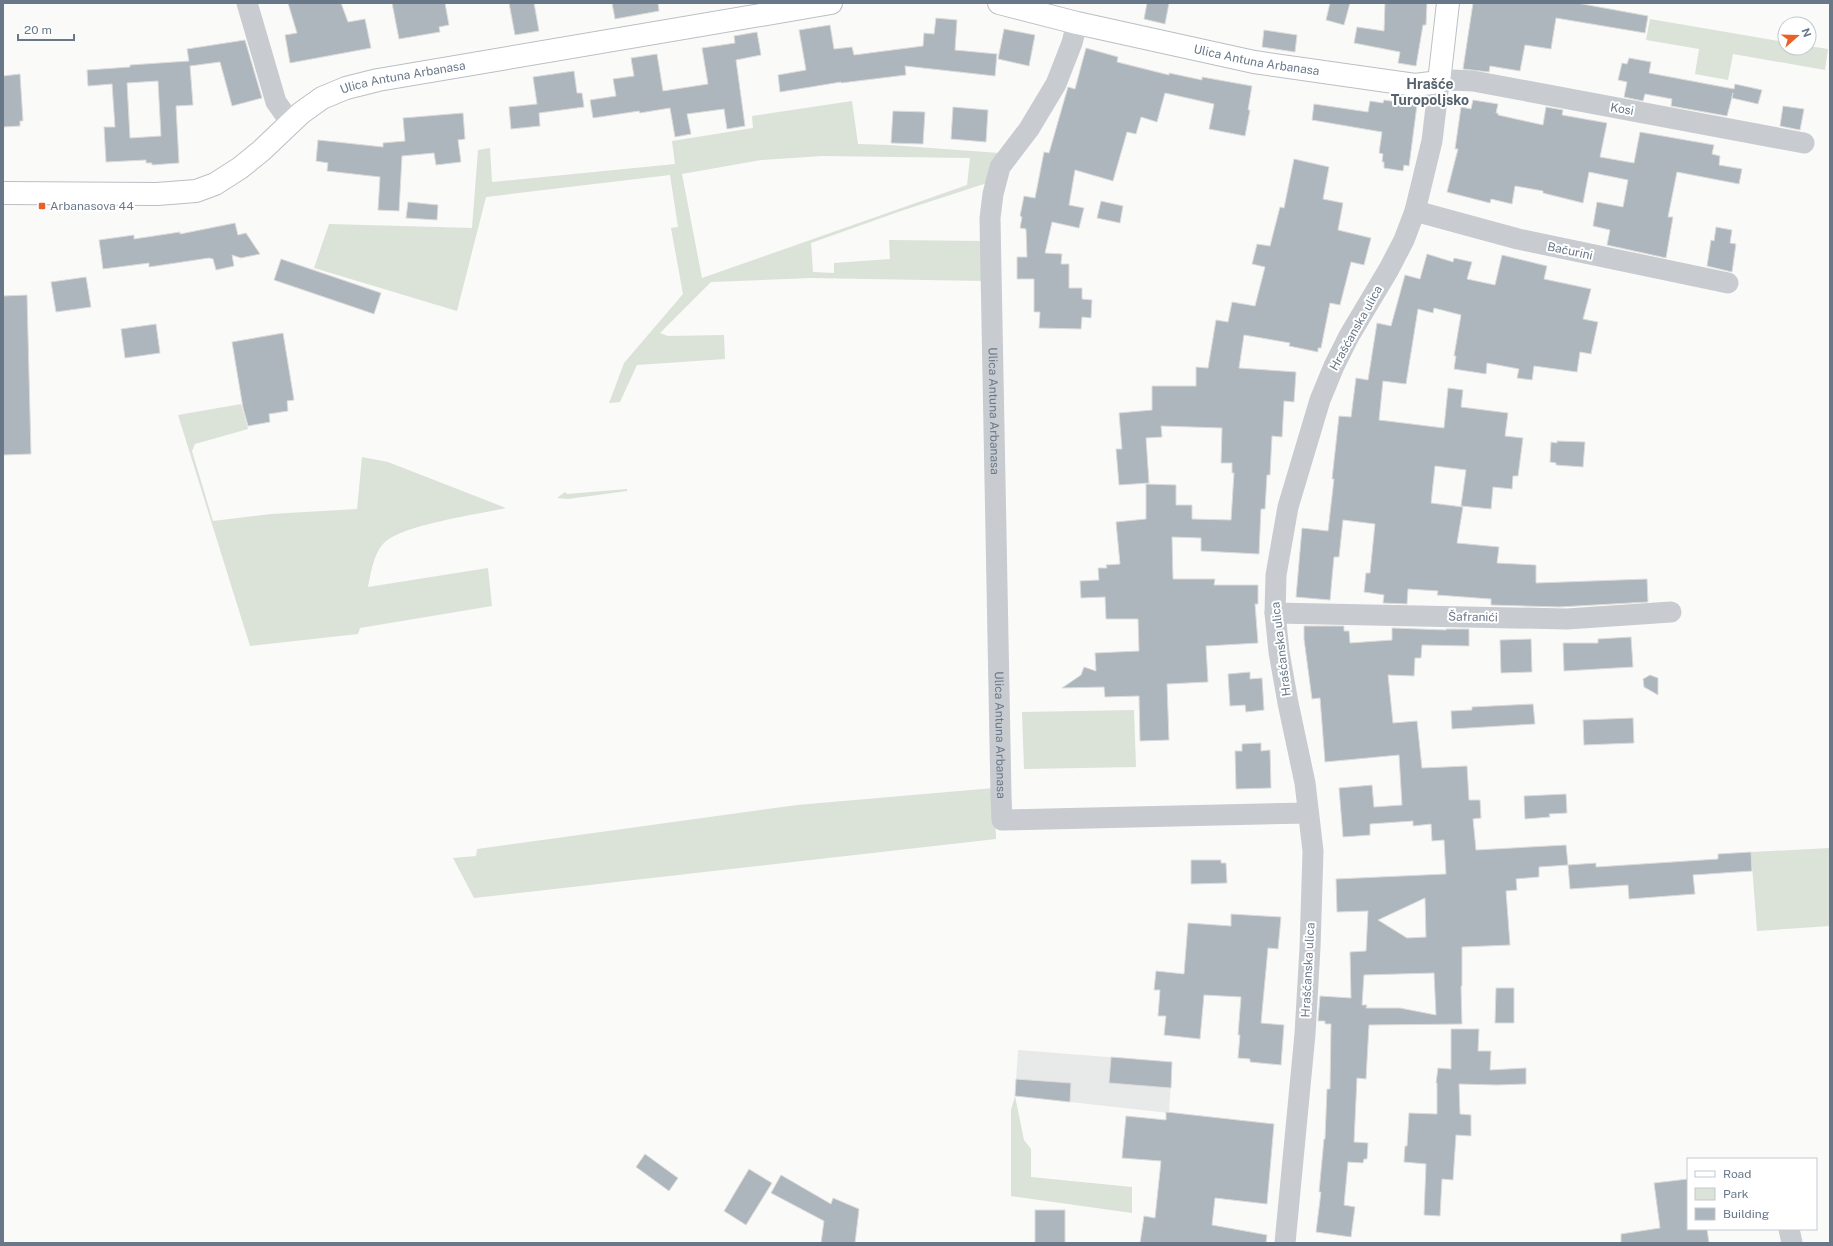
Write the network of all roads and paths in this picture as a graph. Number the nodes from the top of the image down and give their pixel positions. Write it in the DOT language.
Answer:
graph roads {
  1 [pos="247,3"];
  2 [pos="831,3"];
  3 [pos="999,3"];
  4 [pos="1448,3"];
  5 [pos="1048,9"];
  6 [pos="1077,23"];
  7 [pos="1439,82"];
  8 [pos="290,123"];
  9 [pos="1804,143"];
  10 [pos="3,193"];
  11 [pos="1415,211"];
  12 [pos="1728,283"];
  13 [pos="1672,612"];
  14 [pos="1275,613"];
  15 [pos="1308,813"];
  16 [pos="1789,1230"];
  17 [pos="1285,1243"];
  18 [pos="1792,1243"];
  1 -- 8 [label="street"];
  2 -- 8 [label="main road, Ulica Antuna Arbanasa"];
  3 -- 5 [label="main road, Ulica Antuna Arbanasa"];
  4 -- 7 [label="main road"];
  5 -- 6 [label="main road, Ulica Antuna Arbanasa"];
  6 -- 7 [label="main road, Ulica Antuna Arbanasa"];
  6 -- 15 [label="street, Ulica Antuna Arbanasa"];
  7 -- 9 [label="street, Kosi"];
  7 -- 11 [label="street, Hrašćanska ulica"];
  8 -- 10 [label="main road, Ulica Antuna Arbanasa"];
  11 -- 12 [label="street, Bačurini"];
  11 -- 14 [label="street, Hrašćanska ulica"];
  13 -- 14 [label="street, Šafranići"];
  14 -- 15 [label="street, Hrašćanska ulica"];
  15 -- 17 [label="street, Hrašćanska ulica"];
  16 -- 18 [label="street"];
}
